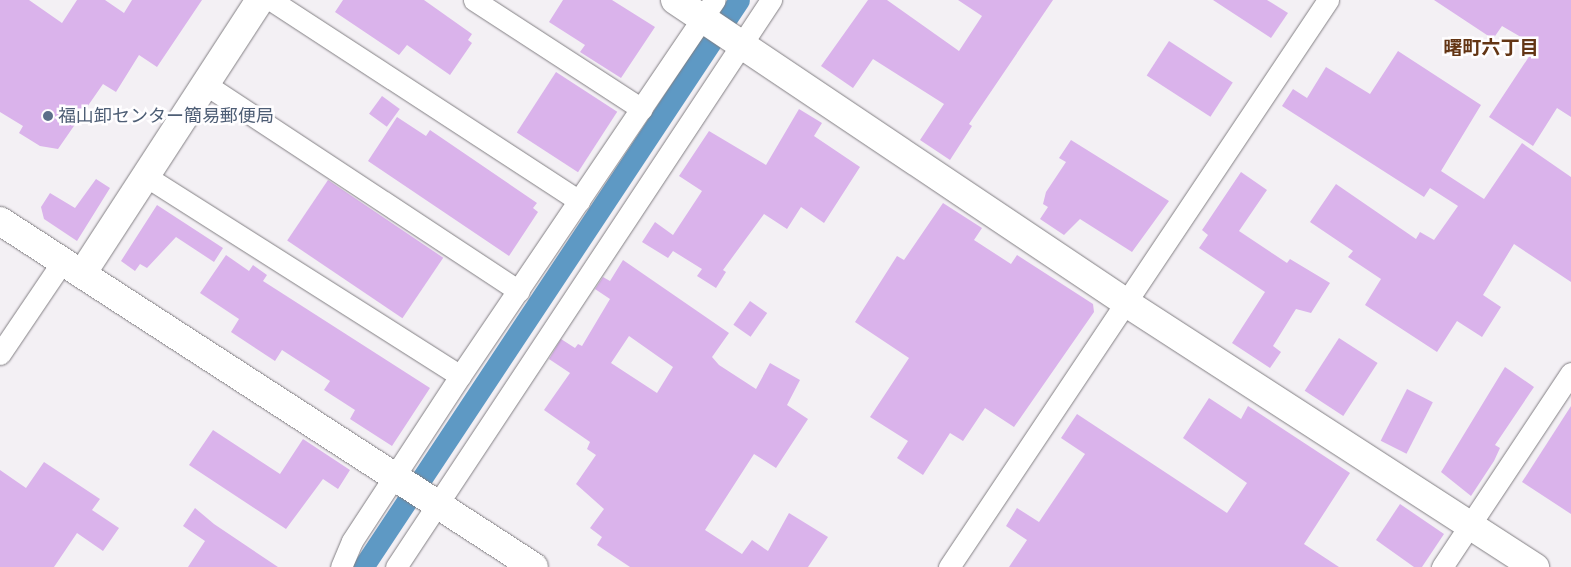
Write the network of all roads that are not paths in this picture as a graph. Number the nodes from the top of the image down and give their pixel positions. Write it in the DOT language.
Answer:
graph roads {
  1 [pos="260,0"];
  2 [pos="271,0"];
  3 [pos="474,0"];
  4 [pos="675,0"];
  5 [pos="771,0"];
  6 [pos="1328,0"];
  7 [pos="721,25"];
  8 [pos="205,84"];
  9 [pos="642,109"];
  10 [pos="147,177"];
  11 [pos="579,201"];
  12 [pos="0,220"];
  13 [pos="72,268"];
  14 [pos="519,291"];
  15 [pos="1128,304"];
  16 [pos="0,354"];
  17 [pos="1571,373"];
  18 [pos="460,376"];
  19 [pos="399,480"];
  20 [pos="433,501"];
  21 [pos="1470,525"];
  22 [pos="341,567"];
  23 [pos="396,567"];
  24 [pos="534,567"];
  25 [pos="949,567"];
  26 [pos="1442,567"];
  27 [pos="1534,567"];
  1 -- 8 [label="street"];
  2 -- 11 [label="street"];
  3 -- 9 [label="street"];
  4 -- 7 [label="street"];
  5 -- 7 [label="street"];
  6 -- 15 [label="street"];
  7 -- 9 [label="street"];
  7 -- 15 [label="street"];
  7 -- 20 [label="street"];
  8 -- 10 [label="street"];
  8 -- 14 [label="street"];
  9 -- 11 [label="street"];
  10 -- 13 [label="street"];
  10 -- 18 [label="street"];
  11 -- 14 [label="street"];
  12 -- 13 [label="street"];
  13 -- 16 [label="street"];
  13 -- 19 [label="street"];
  14 -- 18 [label="street"];
  15 -- 21 [label="street"];
  15 -- 25 [label="street"];
  17 -- 21 [label="street"];
  18 -- 19 [label="street"];
  19 -- 20 [label="street"];
  19 -- 22 [label="street"];
  20 -- 23 [label="street"];
  20 -- 24 [label="street"];
  21 -- 26 [label="street"];
  21 -- 27 [label="street"];
}
